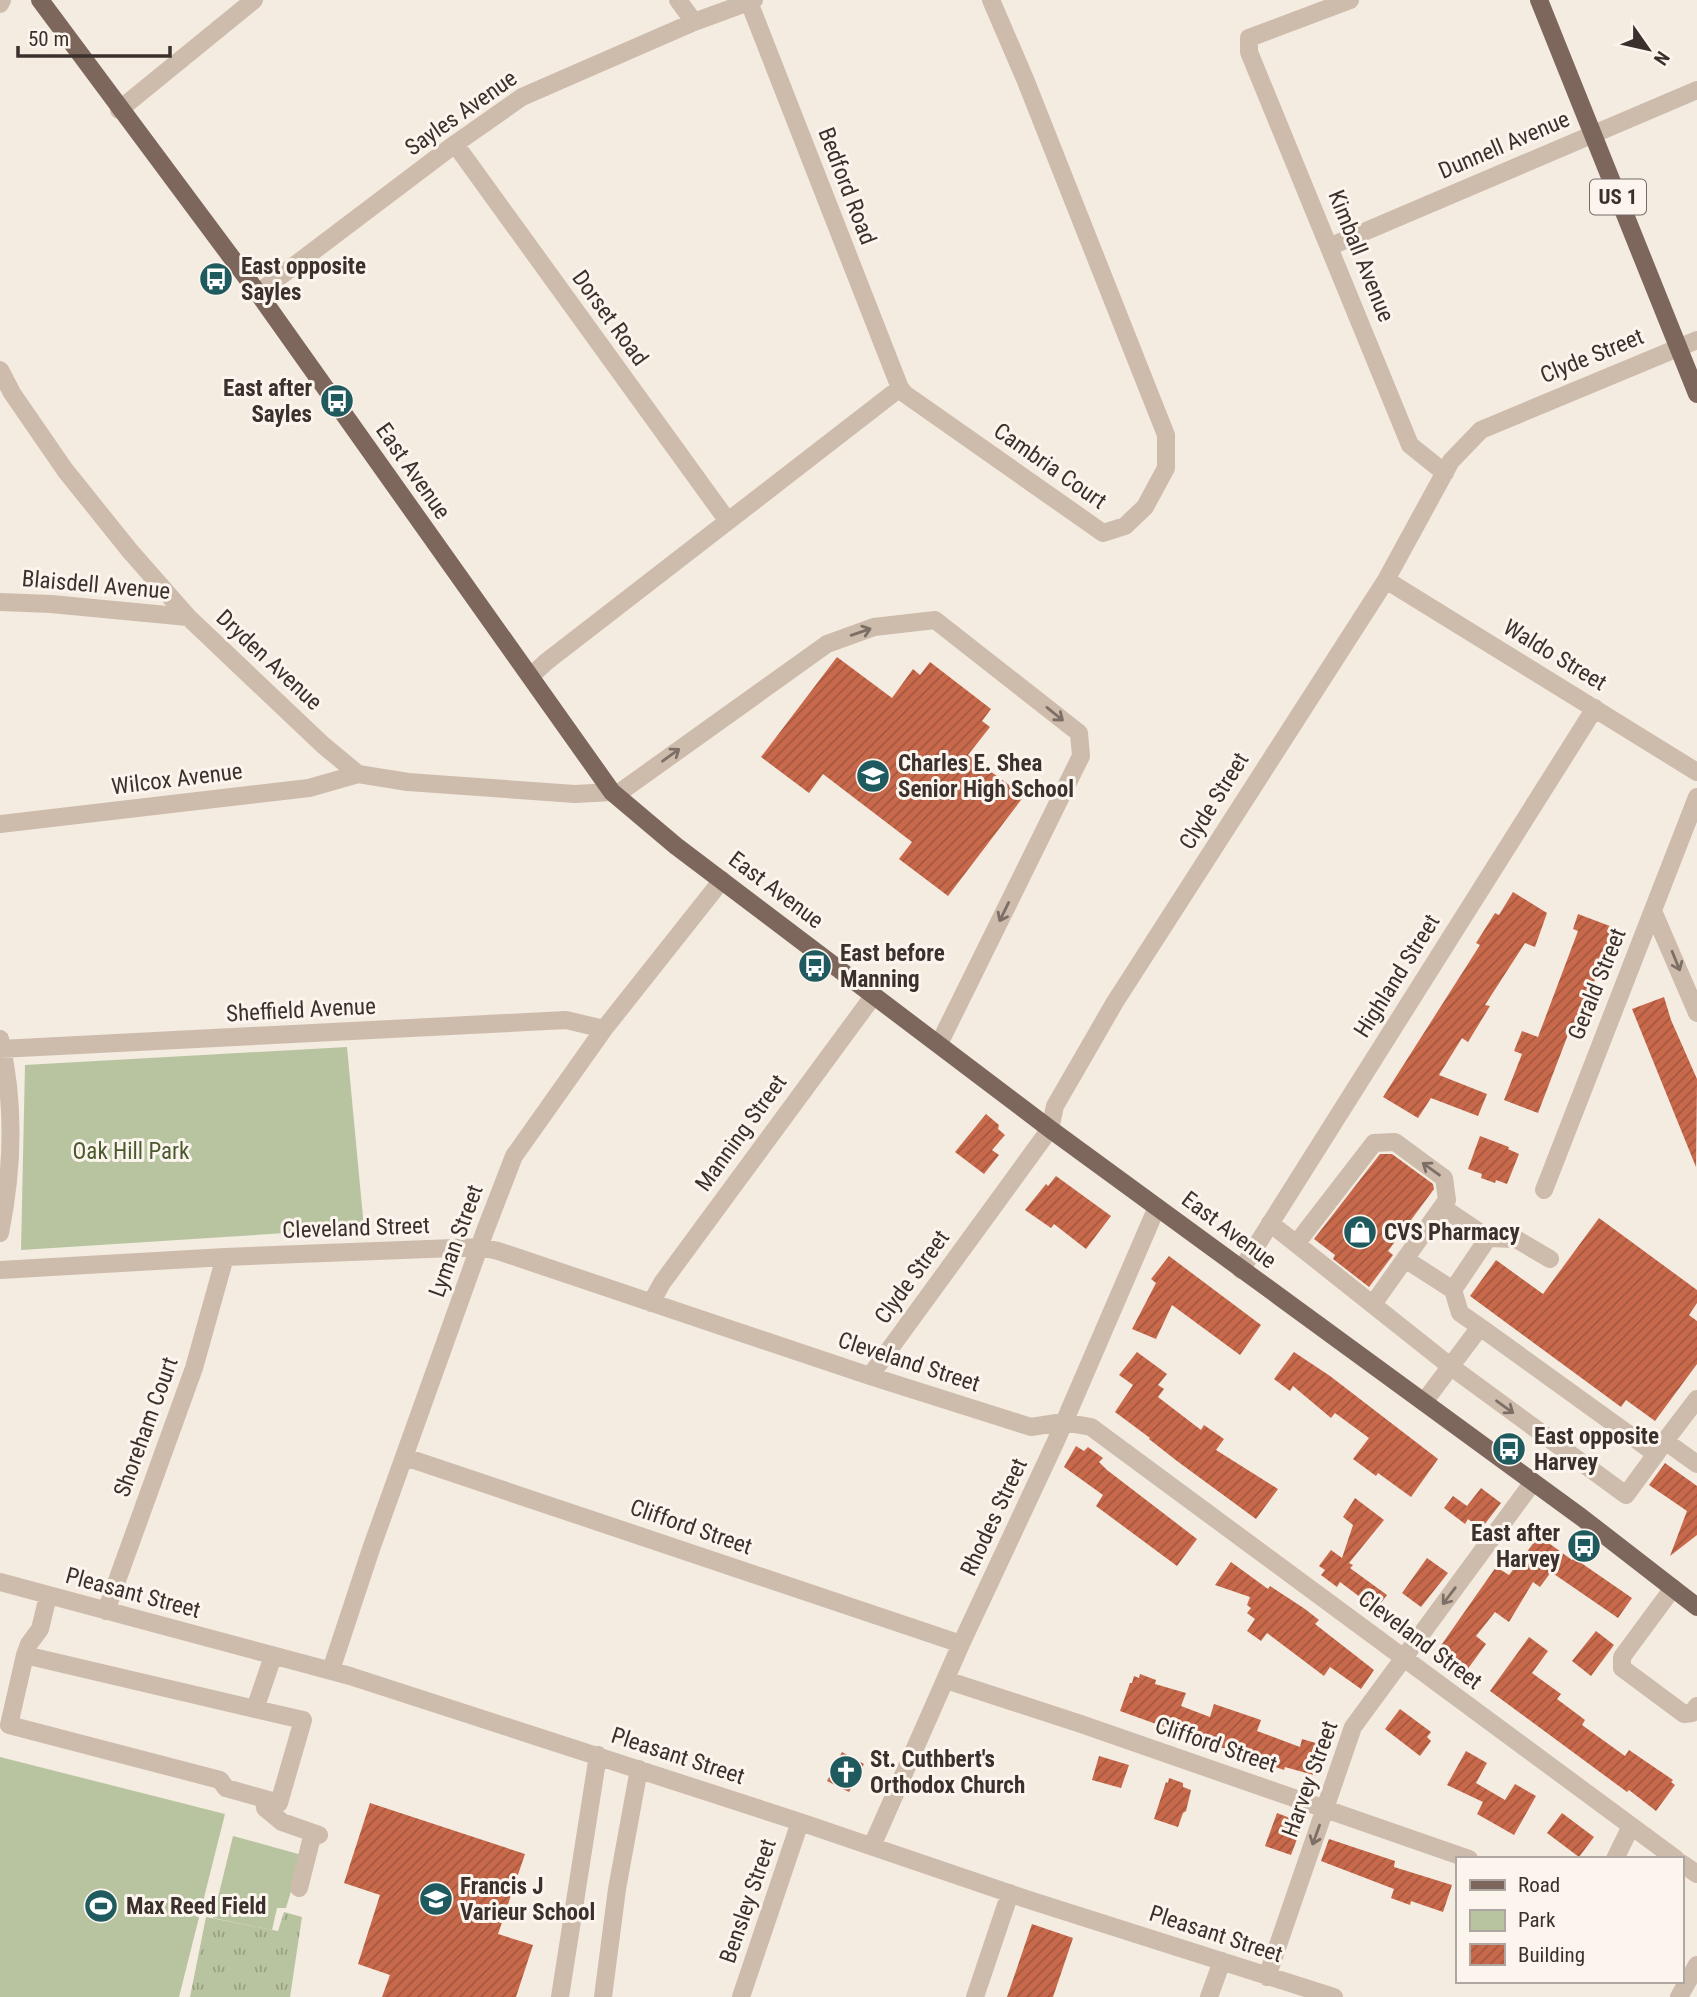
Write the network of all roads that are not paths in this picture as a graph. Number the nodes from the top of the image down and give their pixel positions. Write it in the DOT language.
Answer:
graph roads {
  1 [pos="40,0"];
  2 [pos="254,0"];
  3 [pos="678,0"];
  4 [pos="990,0"];
  5 [pos="1350,0"];
  6 [pos="1539,0"];
  7 [pos="752,1"];
  8 [pos="694,22"];
  9 [pos="1697,90"];
  10 [pos="119,110"];
  11 [pos="1592,134"];
  12 [pos="455,144"];
  13 [pos="1331,246"];
  14 [pos="258,293"];
  15 [pos="1697,340"];
  16 [pos="1678,347"];
  17 [pos="0,370"];
  18 [pos="900,388"];
  19 [pos="1697,394"];
  20 [pos="1444,473"];
  21 [pos="727,520"];
  22 [pos="1386,580"];
  23 [pos="0,602"];
  24 [pos="188,618"];
  25 [pos="531,676"];
  26 [pos="1595,708"];
  27 [pos="1697,772"];
  28 [pos="358,774"];
  29 [pos="614,793"];
  30 [pos="1697,797"];
  31 [pos="0,824"];
  32 [pos="722,880"];
  33 [pos="1653,911"];
  34 [pos="874,995"];
  35 [pos="1697,1013"];
  36 [pos="604,1029"];
  37 [pos="939,1044"];
  38 [pos="1,1045"];
  39 [pos="1050,1129"];
  40 [pos="1544,1190"];
  41 [pos="1157,1207"];
  42 [pos="1442,1208"];
  43 [pos="1270,1223"];
  44 [pos="0,1233"];
  45 [pos="1488,1238"];
  46 [pos="1296,1244"];
  47 [pos="480,1247"];
  48 [pos="225,1257"];
  49 [pos="1405,1259"];
  50 [pos="1550,1259"];
  51 [pos="1241,1269"];
  52 [pos="0,1270"];
  53 [pos="1452,1290"];
  54 [pos="652,1303"];
  55 [pos="1373,1304"];
  56 [pos="1480,1327"];
  57 [pos="1450,1366"];
  58 [pos="870,1376"];
  59 [pos="1697,1399"];
  60 [pos="1424,1402"];
  61 [pos="1063,1422"];
  62 [pos="1660,1448"];
  63 [pos="405,1457"];
  64 [pos="1697,1464"];
  65 [pos="1534,1482"];
  66 [pos="0,1582"];
  67 [pos="1673,1588"];
  68 [pos="48,1596"];
  69 [pos="1697,1607"];
  70 [pos="106,1611"];
  71 [pos="961,1644"];
  72 [pos="25,1655"];
  73 [pos="273,1656"];
  74 [pos="1403,1658"];
  75 [pos="331,1671"];
  76 [pos="946,1680"];
  77 [pos="1697,1706"];
  78 [pos="255,1709"];
  79 [pos="4,1724"];
  80 [pos="598,1755"];
  81 [pos="639,1769"];
  82 [pos="264,1799"];
  83 [pos="1325,1809"];
  84 [pos="800,1822"];
  85 [pos="1631,1826"];
  86 [pos="872,1846"];
  87 [pos="1463,1857"];
  88 [pos="1616,1857"];
  89 [pos="1673,1857"];
  90 [pos="299,1888"];
  91 [pos="1010,1893"];
  92 [pos="1222,1961"];
  93 [pos="1696,1970"];
  94 [pos="1267,1977"];
  95 [pos="560,1997"];
  96 [pos="603,1997"];
  97 [pos="741,1997"];
  98 [pos="975,1997"];
  99 [pos="1209,1997"];
  100 [pos="1334,1997"];
  101 [pos="1679,1997"];
  1 -- 10 [label="main road, East Avenue"];
  2 -- 10 [label="street"];
  3 -- 8 [label="street"];
  4 -- 18 [label="street, Cambria Court"];
  5 -- 13 [label="street, Kimball Avenue"];
  6 -- 11 [label="main road, US 1"];
  7 -- 8 [label="street, Sayles Avenue"];
  7 -- 18 [label="street, Bedford Road"];
  8 -- 12 [label="street, Sayles Avenue"];
  9 -- 11 [label="street, Dunnell Avenue"];
  10 -- 14 [label="main road, East Avenue"];
  11 -- 13 [label="street, Dunnell Avenue"];
  11 -- 16 [label="main road, US 1"];
  12 -- 14 [label="street, Sayles Avenue"];
  12 -- 21 [label="street, Dorset Road"];
  13 -- 20 [label="street, Kimball Avenue"];
  14 -- 25 [label="main road, East Avenue"];
  15 -- 16 [label="street, Clyde Street"];
  16 -- 19 [label="main road, US 1"];
  16 -- 20 [label="street, Clyde Street"];
  17 -- 24 [label="street, Dryden Avenue"];
  18 -- 21 [label="street"];
  20 -- 22 [label="street, Clyde Street"];
  21 -- 25 [label="street"];
  22 -- 26 [label="street, Waldo Street"];
  22 -- 39 [label="street, Clyde Street"];
  23 -- 24 [label="street, Blaisdell Avenue"];
  24 -- 28 [label="street, Dryden Avenue"];
  25 -- 29 [label="main road, East Avenue"];
  26 -- 27 [label="street, Waldo Street"];
  26 -- 43 [label="street, Highland Street"];
  28 -- 29 [label="street"];
  28 -- 31 [label="street, Wilcox Avenue"];
  29 -- 32 [label="main road, East Avenue"];
  29 -- 37 [label="street, one-way"];
  30 -- 33 [label="street, Gerald Street"];
  32 -- 34 [label="main road, East Avenue"];
  32 -- 36 [label="street, Lyman Street"];
  33 -- 35 [label="street, one-way"];
  33 -- 40 [label="street, Gerald Street"];
  34 -- 37 [label="main road, East Avenue"];
  34 -- 54 [label="street, Manning Street"];
  36 -- 38 [label="street, Sheffield Avenue"];
  36 -- 47 [label="street, Lyman Street"];
  37 -- 39 [label="main road, East Avenue"];
  38 -- 44 [label="street"];
  39 -- 41 [label="main road, East Avenue"];
  39 -- 58 [label="street, Clyde Street"];
  41 -- 51 [label="main road, East Avenue"];
  41 -- 61 [label="street, Rhodes Street"];
  42 -- 45 [label="street"];
  42 -- 46 [label="street, one-way"];
  42 -- 49 [label="street"];
  43 -- 46 [label="street"];
  43 -- 51 [label="street, Highland Street"];
  45 -- 50 [label="street"];
  45 -- 53 [label="street"];
  46 -- 55 [label="street"];
  47 -- 48 [label="street, Cleveland Street"];
  47 -- 54 [label="street, Cleveland Street"];
  47 -- 63 [label="street, Lyman Street"];
  48 -- 52 [label="street, Cleveland Street"];
  48 -- 70 [label="street, Shoreham Court"];
  49 -- 53 [label="street"];
  49 -- 55 [label="street"];
  51 -- 60 [label="main road, East Avenue"];
  53 -- 56 [label="street"];
  54 -- 58 [label="street, Cleveland Street"];
  55 -- 57 [label="street"];
  56 -- 57 [label="street"];
  56 -- 62 [label="street"];
  57 -- 60 [label="street"];
  57 -- 62 [label="street, one-way"];
  58 -- 61 [label="street, Cleveland Street"];
  59 -- 62 [label="street"];
  60 -- 65 [label="main road, East Avenue"];
  61 -- 71 [label="street, Rhodes Street"];
  61 -- 74 [label="street, Cleveland Street"];
  62 -- 64 [label="street"];
  63 -- 71 [label="street, Clifford Street"];
  63 -- 75 [label="street, Lyman Street"];
  65 -- 67 [label="main road, East Avenue"];
  65 -- 74 [label="street, Harvey Street, one-way"];
  66 -- 68 [label="street, Pleasant Street"];
  67 -- 69 [label="main road, East Avenue"];
  67 -- 77 [label="street"];
  68 -- 70 [label="street, Pleasant Street"];
  68 -- 72 [label="street"];
  70 -- 73 [label="street, Pleasant Street"];
  71 -- 76 [label="street, Rhodes Street"];
  72 -- 78 [label="street"];
  72 -- 79 [label="street"];
  73 -- 75 [label="street, Pleasant Street"];
  73 -- 78 [label="street"];
  74 -- 83 [label="street, Harvey Street"];
  74 -- 85 [label="street, Cleveland Street"];
  75 -- 80 [label="street, Pleasant Street"];
  76 -- 83 [label="street, Clifford Street"];
  76 -- 86 [label="street, Rhodes Street"];
  78 -- 82 [label="street"];
  79 -- 82 [label="street"];
  80 -- 81 [label="street, Pleasant Street"];
  80 -- 95 [label="street"];
  81 -- 84 [label="street, Pleasant Street"];
  81 -- 96 [label="street"];
  82 -- 90 [label="street"];
  83 -- 87 [label="street, Clifford Street"];
  83 -- 94 [label="street, Harvey Street, one-way"];
  84 -- 86 [label="street, Pleasant Street"];
  84 -- 97 [label="street, Bensley Street"];
  85 -- 88 [label="street"];
  85 -- 89 [label="street, Cleveland Street"];
  86 -- 91 [label="street, Pleasant Street"];
  91 -- 92 [label="street, Pleasant Street"];
  91 -- 98 [label="street"];
  92 -- 94 [label="street, Pleasant Street"];
  92 -- 99 [label="street"];
  93 -- 101 [label="street"];
  94 -- 100 [label="street, Pleasant Street"];
}
